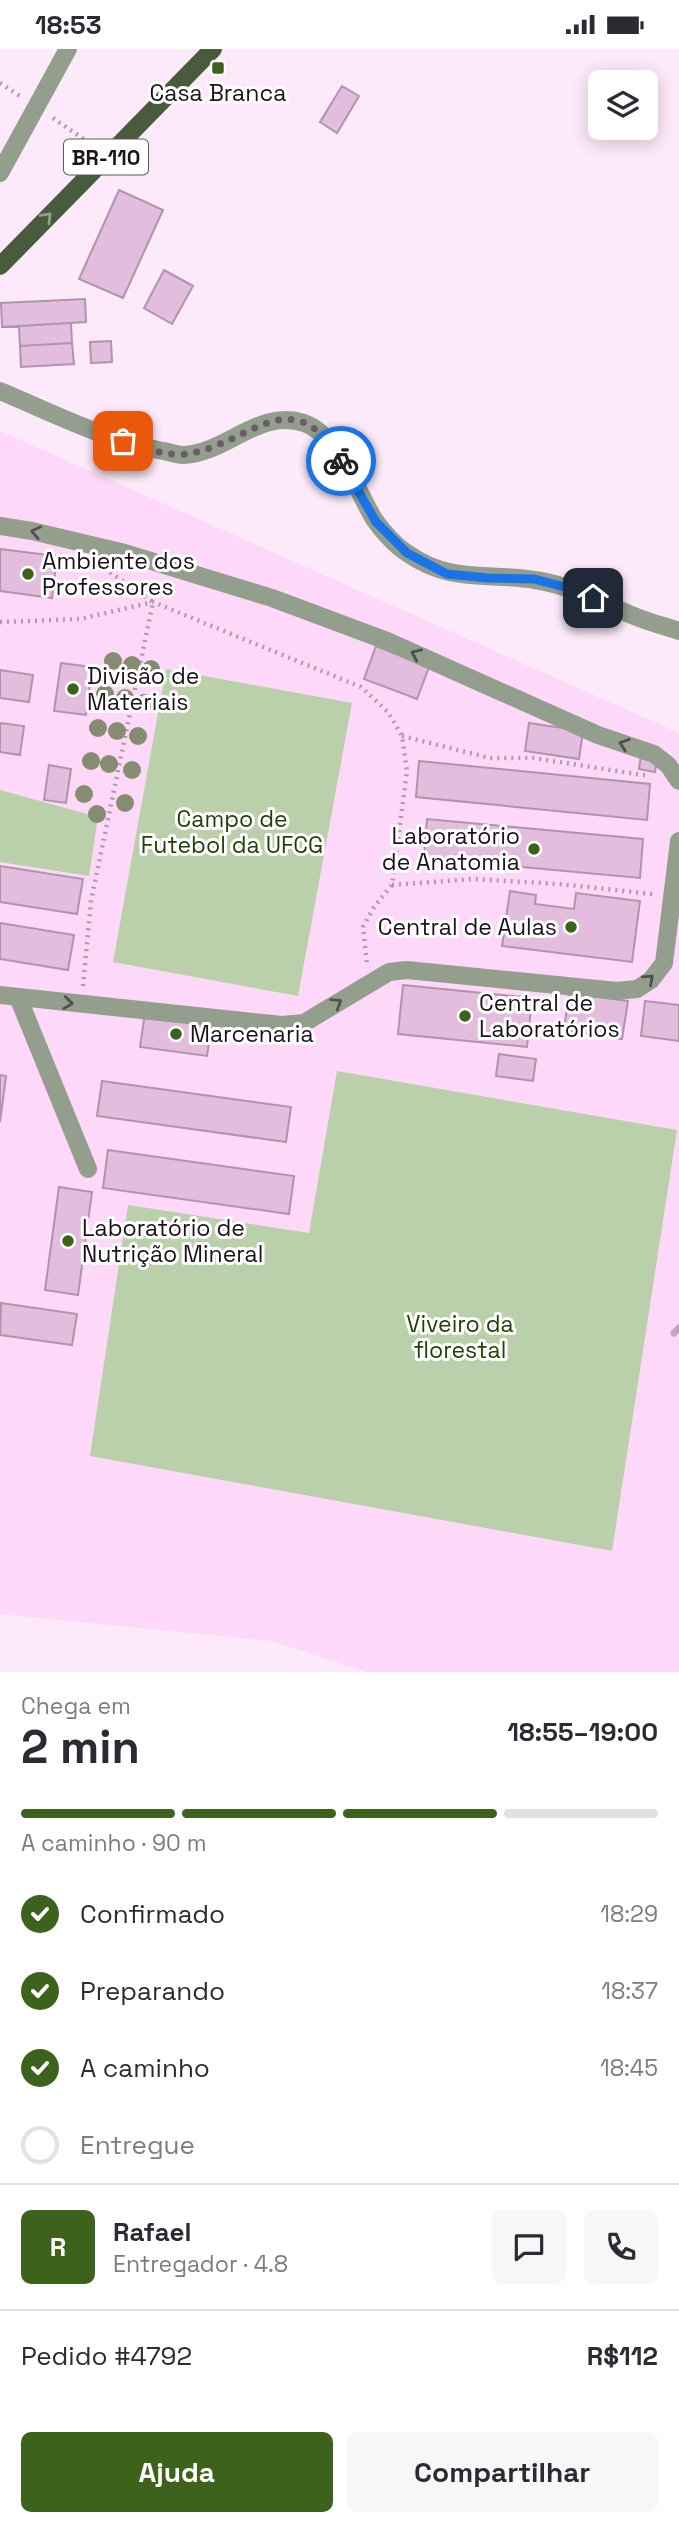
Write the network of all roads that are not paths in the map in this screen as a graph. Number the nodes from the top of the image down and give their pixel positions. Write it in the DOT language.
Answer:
graph roads {
  1 [pos="68,49"];
  2 [pos="213,49"];
  3 [pos="0,173"];
  4 [pos="0,266"];
  5 [pos="0,391"];
  6 [pos="0,526"];
  7 [pos="679,631"];
  8 [pos="679,781"];
  9 [pos="679,841"];
  10 [pos="9,996"];
  11 [pos="88,1169"];
  1 -- 3 [label="street"];
  4 -- 2 [label="main road, BR-110, one-way"];
  5 -- 7 [label="street"];
  8 -- 6 [label="street, one-way"];
  10 -- 9 [label="street, one-way"];
  10 -- 11 [label="street"];
}
